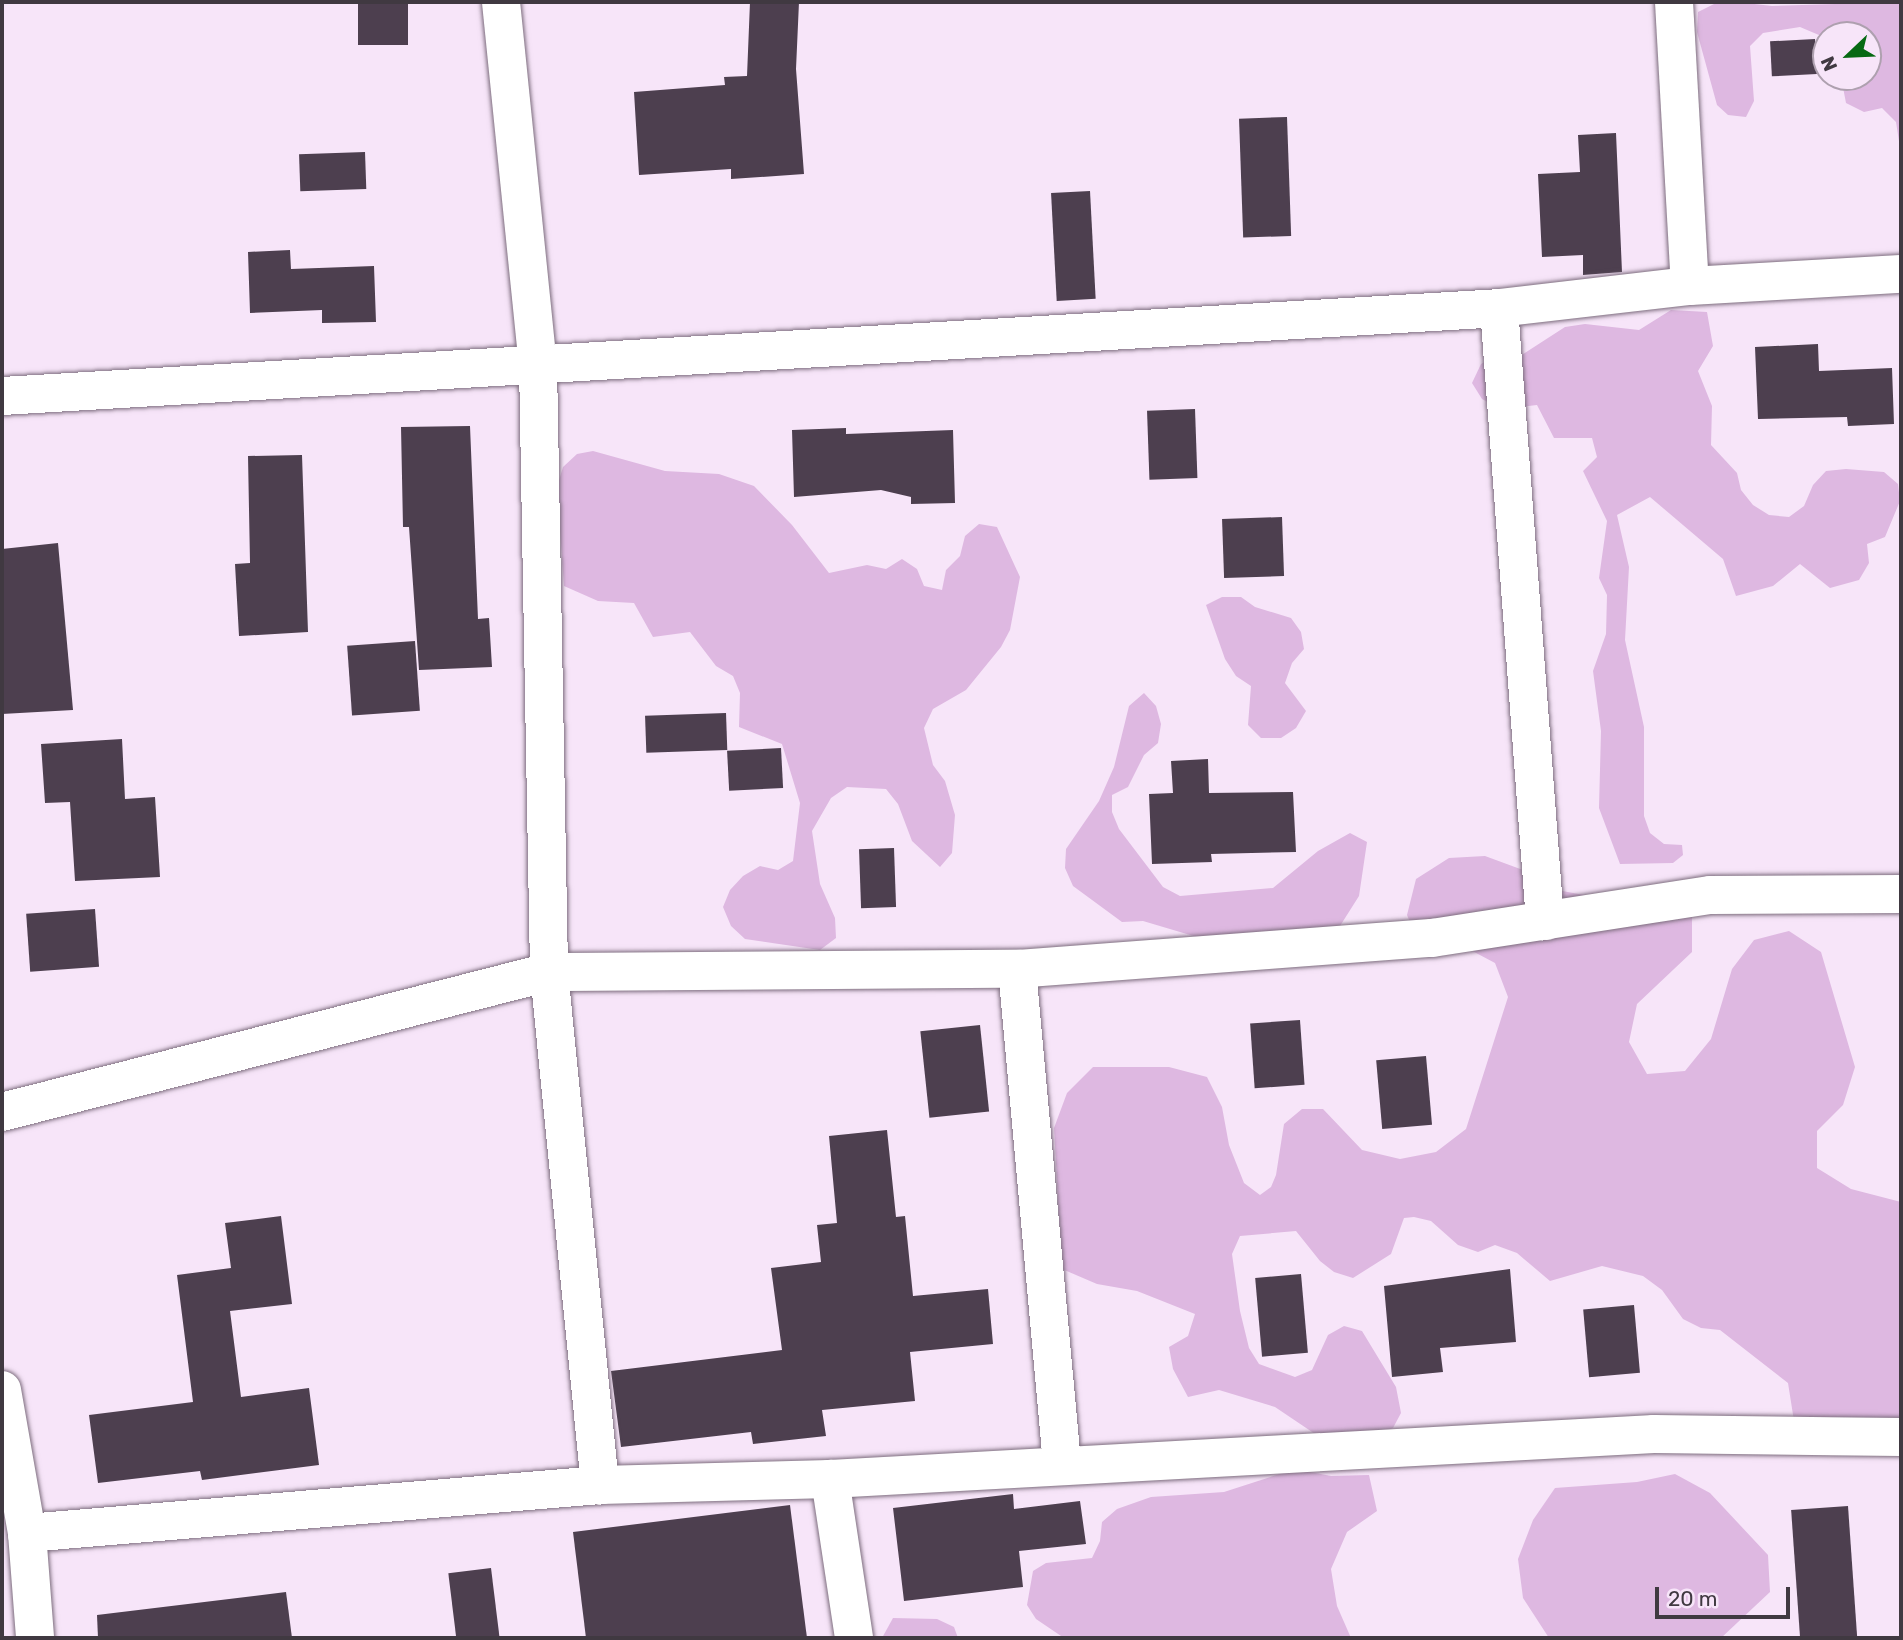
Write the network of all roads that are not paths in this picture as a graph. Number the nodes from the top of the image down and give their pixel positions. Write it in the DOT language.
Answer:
graph roads {
  1 [pos="501,2"];
  2 [pos="1674,2"];
  3 [pos="1901,274"];
  4 [pos="1690,286"];
  5 [pos="1499,308"];
  6 [pos="538,363"];
  7 [pos="2,396"];
  8 [pos="1901,894"];
  9 [pos="1545,921"];
  10 [pos="1017,969"];
  11 [pos="549,972"];
  12 [pos="2,1112"];
  13 [pos="2,1390"];
  14 [pos="1901,1437"];
  15 [pos="1062,1466"];
  16 [pos="830,1479"];
  17 [pos="600,1485"];
  18 [pos="27,1533"];
  19 [pos="35,1638"];
  20 [pos="854,1638"];
  1 -- 6 [label="street"];
  2 -- 4 [label="street"];
  3 -- 4 [label="street"];
  4 -- 5 [label="street"];
  5 -- 6 [label="street"];
  5 -- 9 [label="street"];
  6 -- 7 [label="street"];
  6 -- 11 [label="street"];
  8 -- 9 [label="street"];
  9 -- 10 [label="street"];
  10 -- 11 [label="street"];
  10 -- 15 [label="street"];
  11 -- 12 [label="street"];
  11 -- 17 [label="street"];
  13 -- 18 [label="street"];
  14 -- 15 [label="street"];
  15 -- 16 [label="street"];
  16 -- 17 [label="street"];
  16 -- 20 [label="street"];
  17 -- 18 [label="street"];
  18 -- 19 [label="street"];
}
